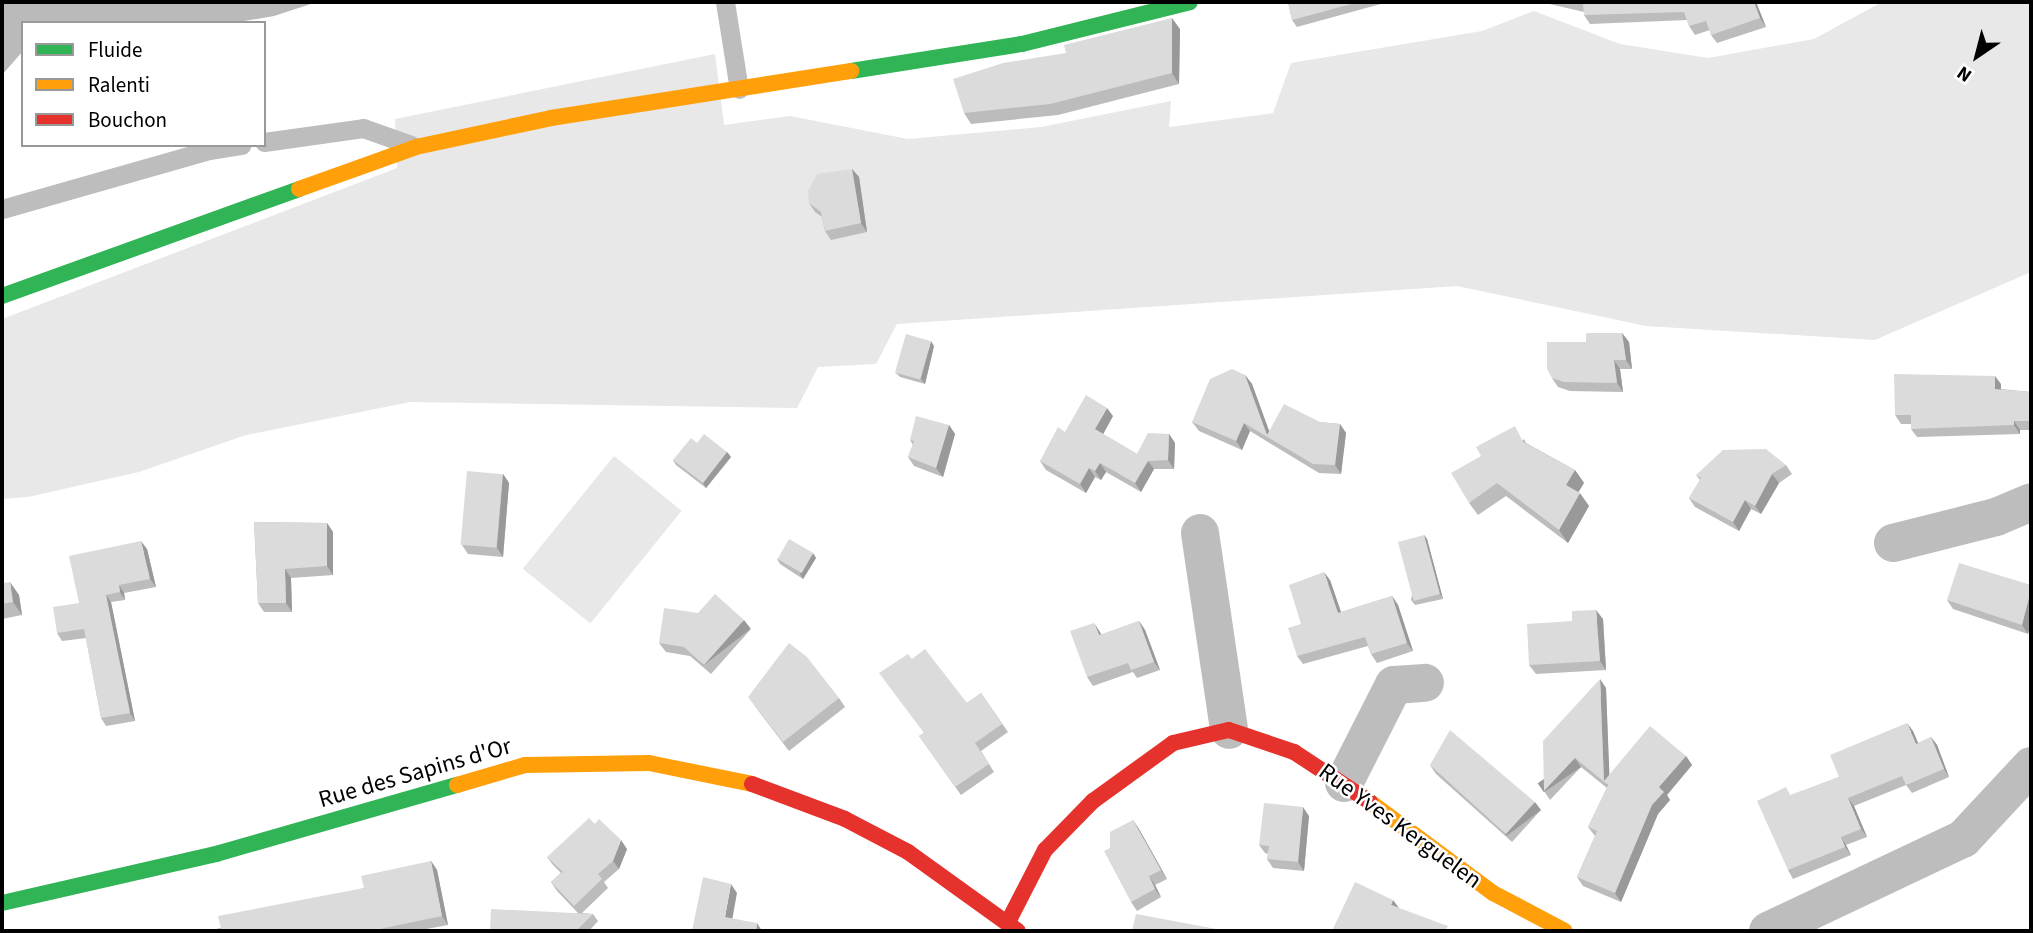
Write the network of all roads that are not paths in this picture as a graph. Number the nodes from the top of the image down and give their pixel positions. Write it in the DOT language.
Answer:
graph roads {
  1 [pos="725,2"];
  2 [pos="1190,2"];
  3 [pos="739,89"];
  4 [pos="266,142"];
  5 [pos="229,147"];
  6 [pos="416,147"];
  7 [pos="2,209"];
  8 [pos="2,296"];
  9 [pos="2031,502"];
  10 [pos="1200,533"];
  11 [pos="1894,543"];
  12 [pos="1425,682"];
  13 [pos="1229,730"];
  14 [pos="2031,766"];
  15 [pos="1344,783"];
  16 [pos="2,903"];
  17 [pos="1013,926"];
  18 [pos="1565,931"];
  19 [pos="1768,931"];
  1 -- 3 [label="lane"];
  2 -- 3 [label="street"];
  3 -- 6 [label="street"];
  4 -- 6 [label="lane"];
  5 -- 7 [label="lane"];
  6 -- 8 [label="street"];
  9 -- 11 [label="street"];
  10 -- 13 [label="street"];
  12 -- 15 [label="street"];
  13 -- 15 [label="street, Rue Yves Kerguelen"];
  13 -- 17 [label="street"];
  14 -- 19 [label="street"];
  15 -- 18 [label="street, Rue Yves Kerguelen"];
  16 -- 17 [label="street, Rue des Sapins d'Or"];
}
